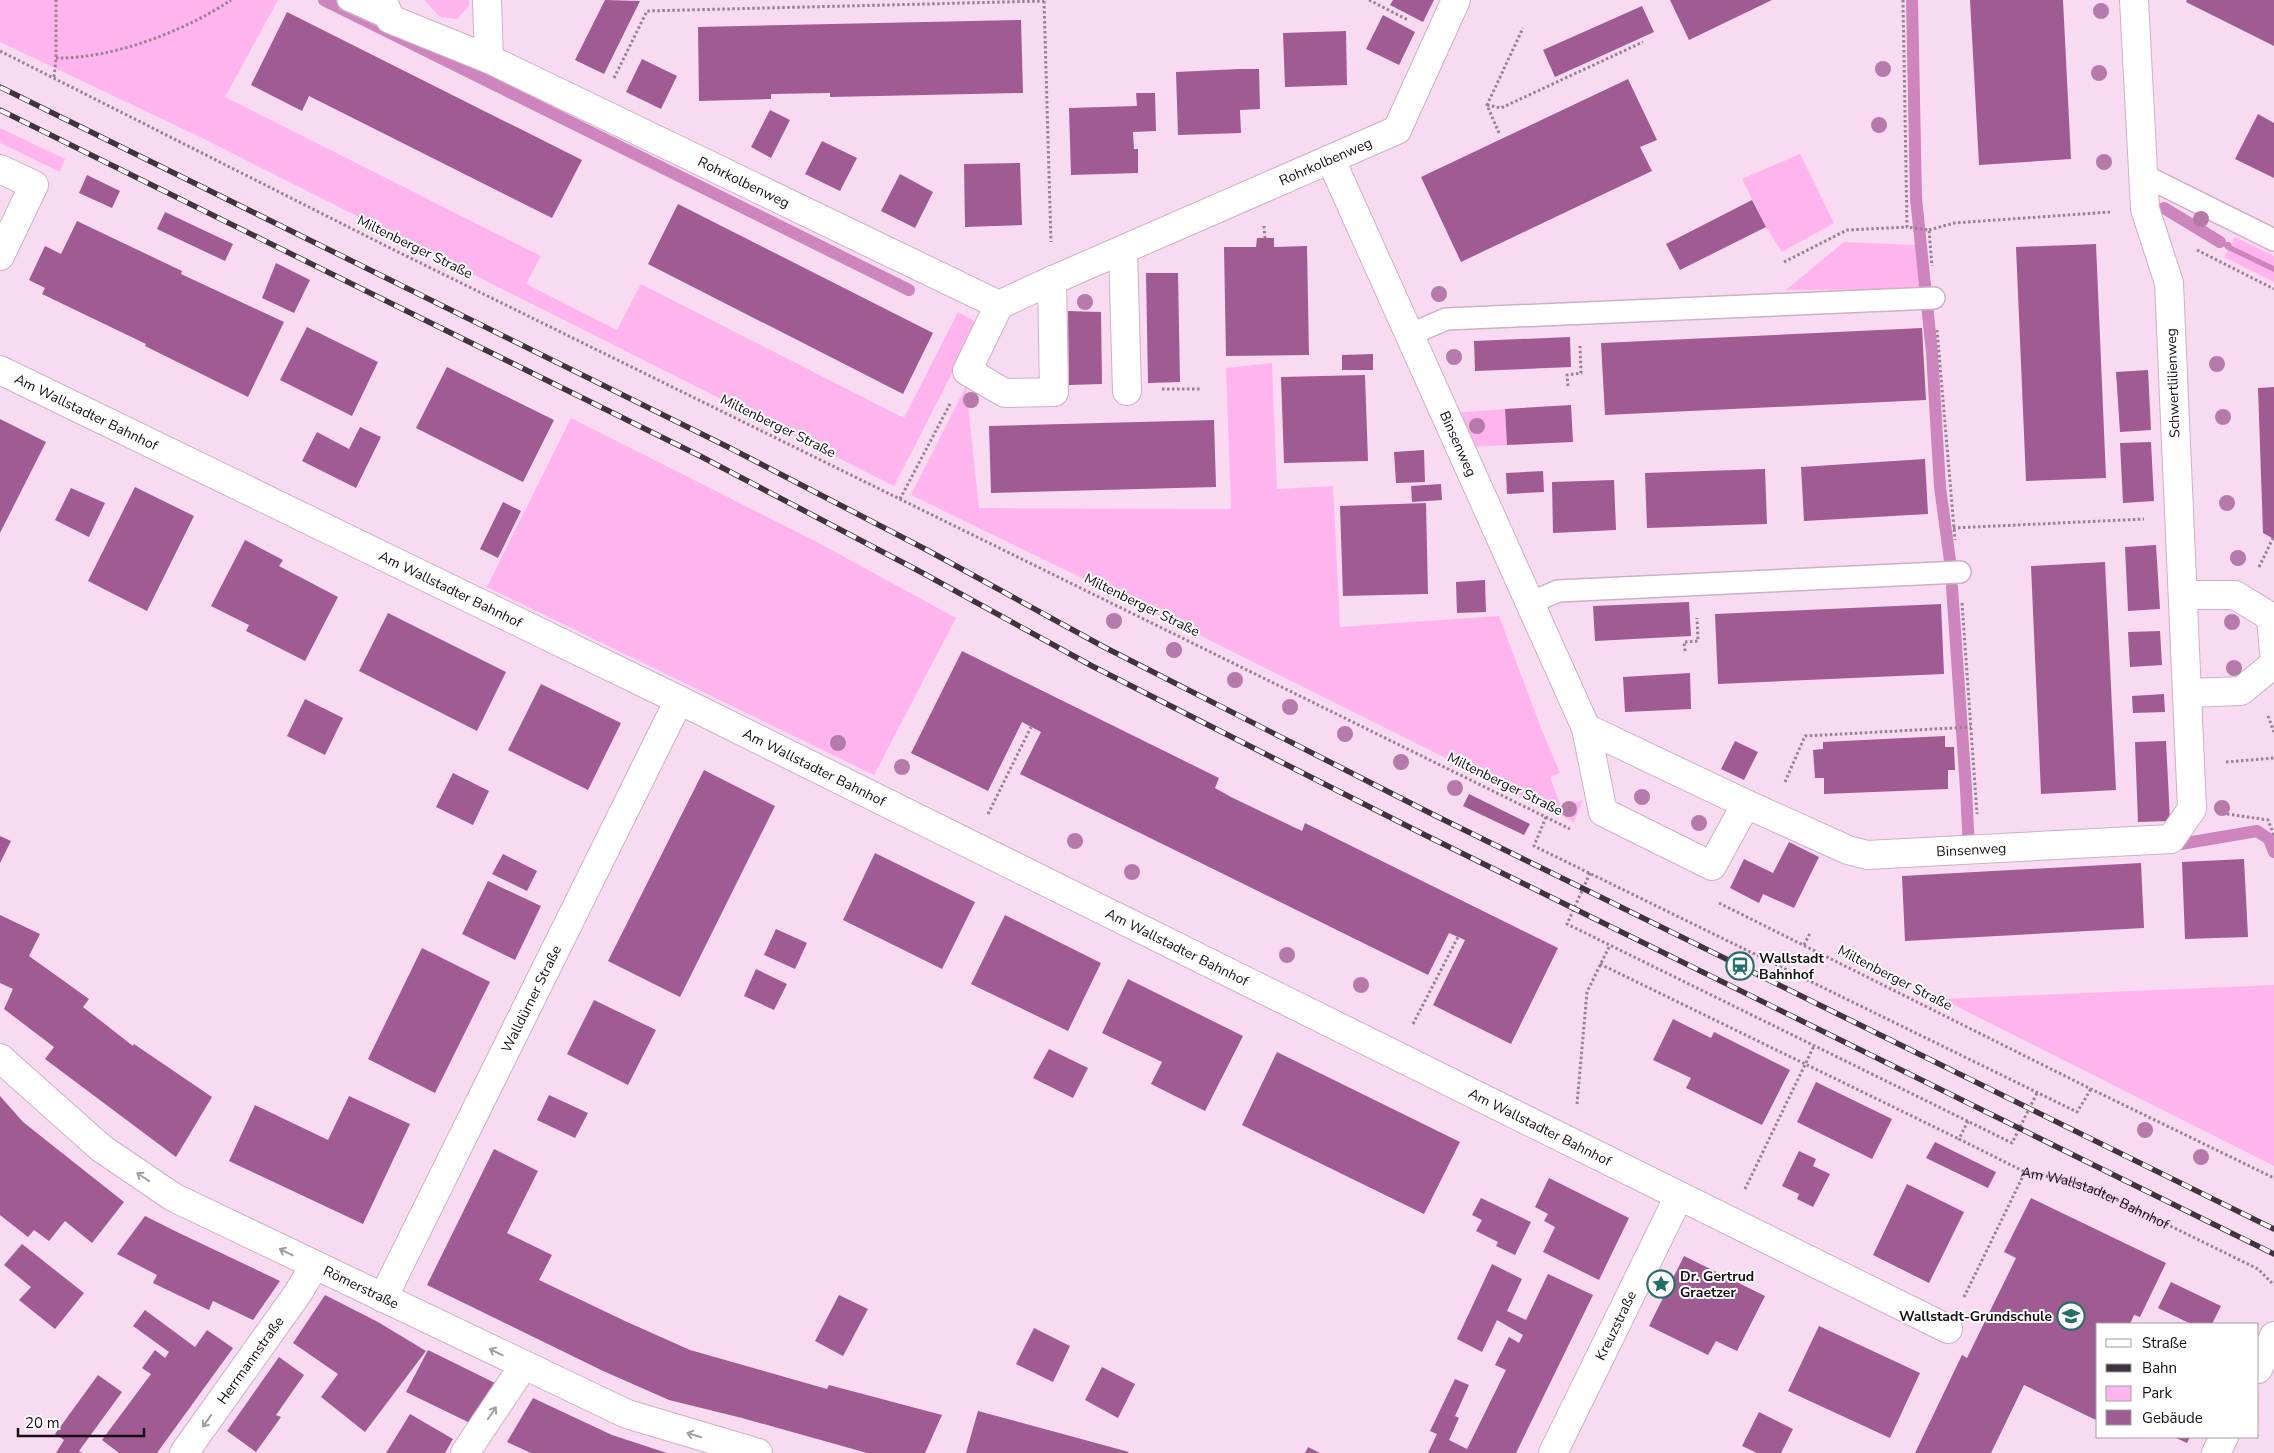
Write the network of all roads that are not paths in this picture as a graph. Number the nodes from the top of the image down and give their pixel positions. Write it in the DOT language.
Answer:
graph roads {
  1 [pos="348,0"];
  2 [pos="487,0"];
  3 [pos="1456,0"];
  4 [pos="2134,0"];
  5 [pos="386,9"];
  6 [pos="489,59"];
  7 [pos="1330,160"];
  8 [pos="0,169"];
  9 [pos="2143,175"];
  10 [pos="2274,240"];
  11 [pos="1123,250"];
  12 [pos="0,256"];
  13 [pos="1052,280"];
  14 [pos="1934,298"];
  15 [pos="999,305"];
  16 [pos="1409,335"];
  17 [pos="0,370"];
  18 [pos="1126,391"];
  19 [pos="1960,572"];
  20 [pos="2183,595"];
  21 [pos="1530,603"];
  22 [pos="2274,652"];
  23 [pos="2274,664"];
  24 [pos="2188,692"];
  25 [pos="679,700"];
  26 [pos="1586,728"];
  27 [pos="1746,804"];
  28 [pos="2192,809"];
  29 [pos="0,1058"];
  30 [pos="1679,1196"];
  31 [pos="314,1266"];
  32 [pos="383,1298"];
  33 [pos="1948,1329"];
  34 [pos="2274,1336"];
  35 [pos="524,1366"];
  36 [pos="2259,1367"];
  37 [pos="2224,1438"];
  38 [pos="722,1449"];
  39 [pos="184,1453"];
  40 [pos="465,1453"];
  41 [pos="758,1453"];
  42 [pos="1552,1453"];
  43 [pos="2216,1453"];
  1 -- 5 [label="lane"];
  2 -- 6 [label="street"];
  3 -- 7 [label="street, Rohrkolbenweg"];
  4 -- 9 [label="street, Schwertlilienweg"];
  5 -- 6 [label="street, Rohrkolbenweg"];
  6 -- 15 [label="street, Rohrkolbenweg"];
  7 -- 11 [label="street, Rohrkolbenweg"];
  7 -- 16 [label="street, Binsenweg"];
  8 -- 12 [label="street"];
  9 -- 10 [label="lane"];
  9 -- 20 [label="street, Schwertlilienweg"];
  11 -- 13 [label="street, Rohrkolbenweg"];
  11 -- 18 [label="street"];
  13 -- 15 [label="street, Rohrkolbenweg"];
  13 -- 15 [label="street"];
  14 -- 16 [label="lane"];
  16 -- 21 [label="street, Binsenweg"];
  17 -- 25 [label="street, Am Wallstadter Bahnhof"];
  19 -- 21 [label="lane"];
  20 -- 22 [label="street"];
  20 -- 24 [label="street, Schwertlilienweg"];
  21 -- 26 [label="street, Binsenweg"];
  23 -- 24 [label="street"];
  24 -- 28 [label="street, Schwertlilienweg"];
  25 -- 30 [label="street, Am Wallstadter Bahnhof"];
  25 -- 32 [label="street, Walldürner Straße"];
  26 -- 27 [label="street, Binsenweg"];
  26 -- 27 [label="street, Binsenweg"];
  27 -- 28 [label="street, Binsenweg"];
  31 -- 29 [label="street, Römerstraße, one-way"];
  30 -- 33 [label="street, Am Wallstadter Bahnhof"];
  30 -- 42 [label="street, Kreuzstraße"];
  31 -- 32 [label="street, Römerstraße"];
  31 -- 39 [label="street, Herrmannstraße, one-way"];
  35 -- 32 [label="street, Römerstraße, one-way"];
  34 -- 36 [label="street"];
  38 -- 35 [label="street, Römerstraße, one-way"];
  40 -- 35 [label="street, one-way"];
  37 -- 43 [label="street"];
  38 -- 41 [label="street, Römerstraße"];
}
